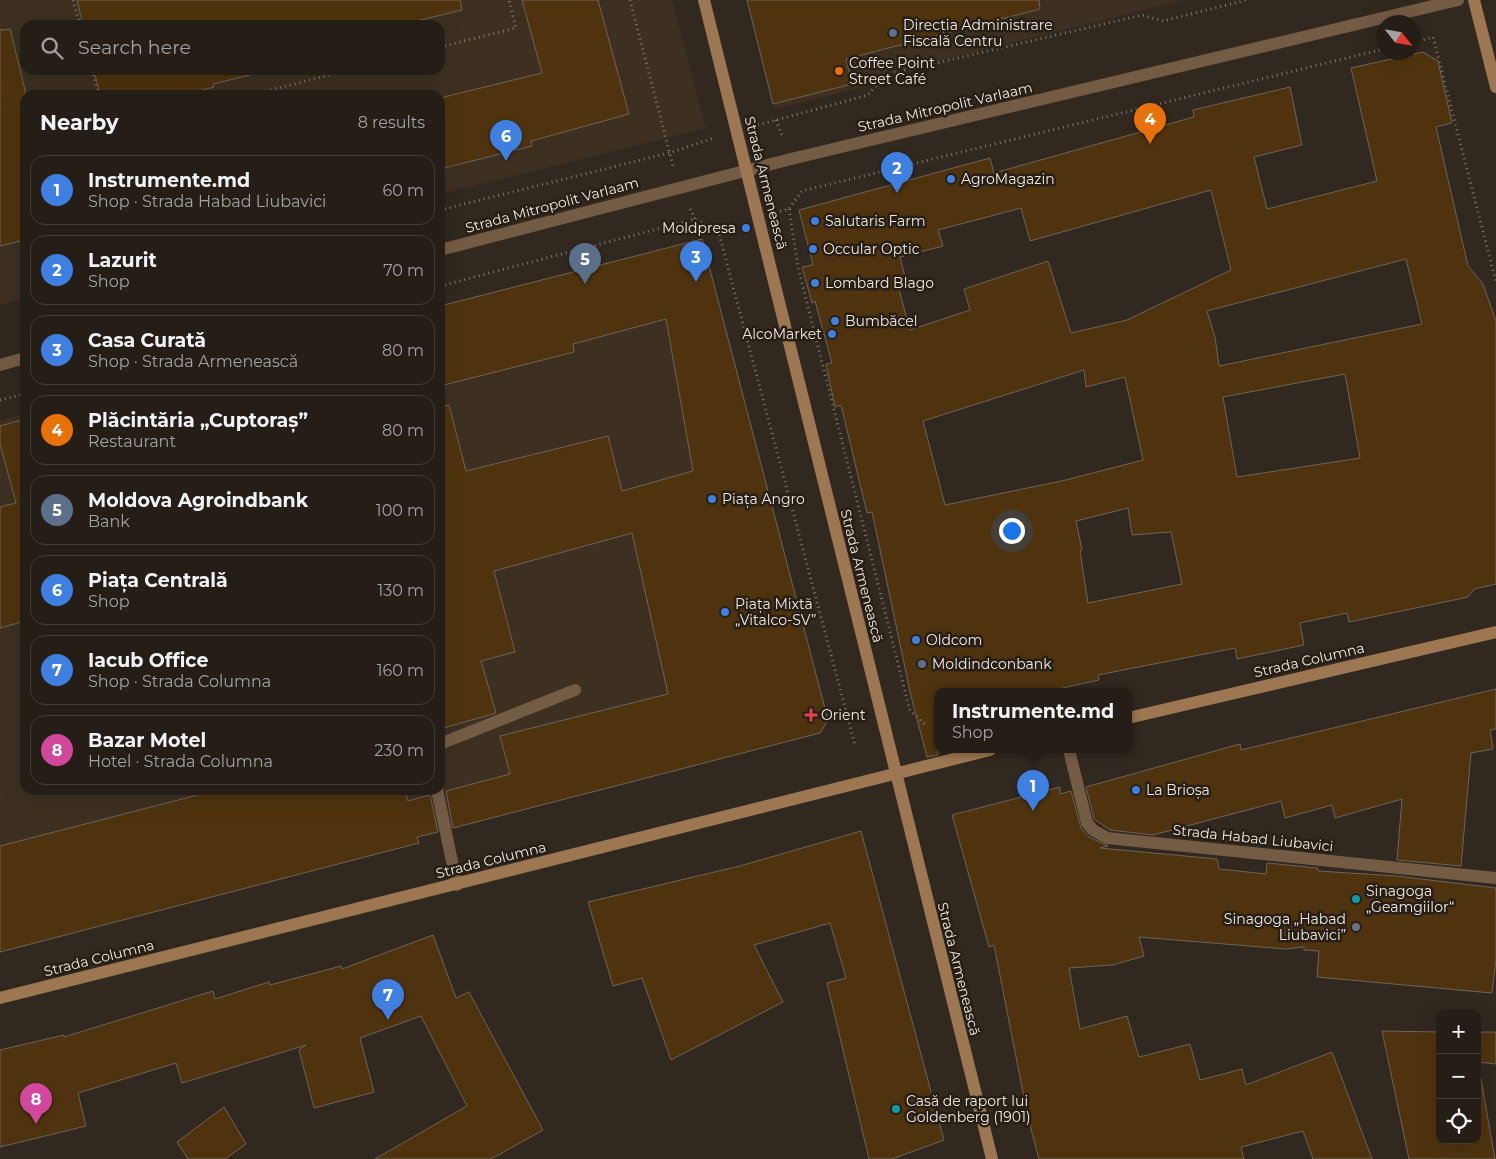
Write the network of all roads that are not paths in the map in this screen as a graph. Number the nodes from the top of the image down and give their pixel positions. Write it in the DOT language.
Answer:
graph roads {
  1 [pos="704,0"];
  2 [pos="1458,0"];
  3 [pos="1474,0"];
  4 [pos="1496,87"];
  5 [pos="748,170"];
  6 [pos="445,249"];
  7 [pos="20,359"];
  8 [pos="0,365"];
  9 [pos="1496,632"];
  10 [pos="575,690"];
  11 [pos="1132,717"];
  12 [pos="445,742"];
  13 [pos="977,753"];
  14 [pos="1070,753"];
  15 [pos="895,772"];
  16 [pos="438,795"];
  17 [pos="1496,878"];
  18 [pos="457,885"];
  19 [pos="0,998"];
  20 [pos="992,1159"];
  1 -- 5 [label="main road, Strada Armenească"];
  2 -- 5 [label="street, Strada Mitropolit Varlaam"];
  3 -- 4 [label="main road"];
  5 -- 6 [label="street, Strada Mitropolit Varlaam"];
  5 -- 15 [label="main road, Strada Armenească"];
  7 -- 8 [label="street"];
  9 -- 11 [label="main road, Strada Columna"];
  10 -- 12 [label="street"];
  13 -- 15 [label="main road, Strada Columna"];
  14 -- 17 [label="street, Strada Habad Liubavici"];
  15 -- 18 [label="main road, Strada Columna"];
  15 -- 20 [label="main road, Strada Armenească"];
  16 -- 18 [label="street"];
  18 -- 19 [label="main road, Strada Columna"];
}
